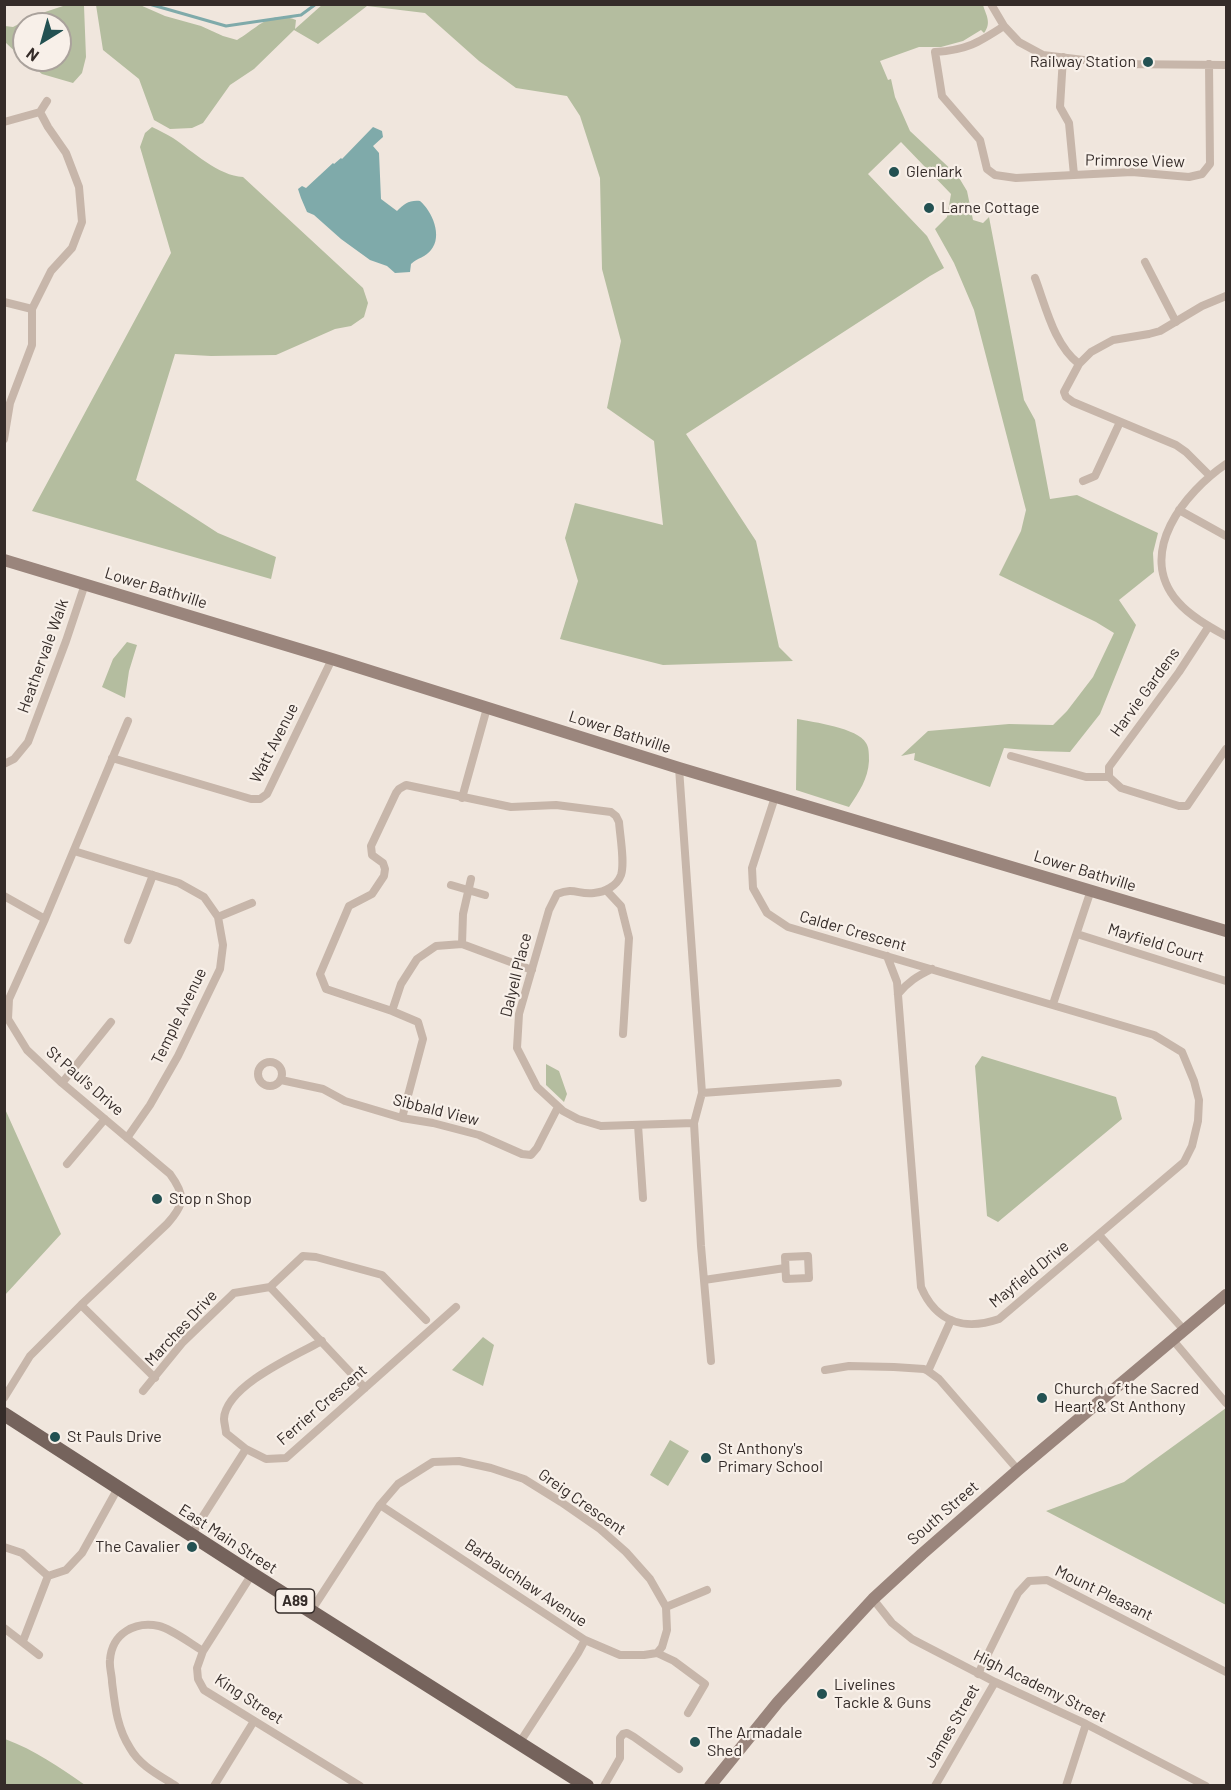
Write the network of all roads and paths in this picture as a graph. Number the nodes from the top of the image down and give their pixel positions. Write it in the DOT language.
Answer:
graph roads {
  1 [pos="991,4"];
  2 [pos="1004,26"];
  3 [pos="1064,57"];
  4 [pos="1209,64"];
  5 [pos="1227,64"];
  6 [pos="47,101"];
  7 [pos="40,112"];
  8 [pos="4,122"];
  9 [pos="1074,175"];
  10 [pos="1145,262"];
  11 [pos="1035,278"];
  12 [pos="1227,296"];
  13 [pos="4,302"];
  14 [pos="32,309"];
  15 [pos="1176,322"];
  16 [pos="1079,364"];
  17 [pos="7,403"];
  18 [pos="1120,422"];
  19 [pos="4,439"];
  20 [pos="1227,464"];
  21 [pos="1209,475"];
  22 [pos="1083,481"];
  23 [pos="1179,510"];
  24 [pos="1227,536"];
  25 [pos="4,561"];
  26 [pos="85,584"];
  27 [pos="1209,626"];
  28 [pos="1227,636"];
  29 [pos="332,659"];
  30 [pos="487,708"];
  31 [pos="128,720"];
  32 [pos="1227,748"];
  33 [pos="1011,756"];
  34 [pos="112,758"];
  35 [pos="4,764"];
  36 [pos="679,768"];
  37 [pos="1109,777"];
  38 [pos="775,797"];
  39 [pos="462,798"];
  40 [pos="74,851"];
  41 [pos="153,876"];
  42 [pos="471,879"];
  43 [pos="451,885"];
  44 [pos="469,890"];
  45 [pos="1091,890"];
  46 [pos="607,891"];
  47 [pos="485,895"];
  48 [pos="4,896"];
  49 [pos="252,903"];
  50 [pos="218,917"];
  51 [pos="45,919"];
  52 [pos="1227,931"];
  53 [pos="1077,934"];
  54 [pos="129,940"];
  55 [pos="462,944"];
  56 [pos="887,956"];
  57 [pos="932,969"];
  58 [pos="532,970"];
  59 [pos="1227,981"];
  60 [pos="898,994"];
  61 [pos="1053,1004"];
  62 [pos="392,1011"];
  63 [pos="111,1022"];
  64 [pos="623,1034"];
  65 [pos="281,1080"];
  66 [pos="62,1083"];
  67 [pos="838,1083"];
  68 [pos="702,1093"];
  69 [pos="558,1107"];
  70 [pos="402,1118"];
  71 [pos="105,1119"];
  72 [pos="694,1123"];
  73 [pos="638,1125"];
  74 [pos="127,1137"];
  75 [pos="68,1164"];
  76 [pos="643,1198"];
  77 [pos="1099,1235"];
  78 [pos="785,1268"];
  79 [pos="704,1280"];
  80 [pos="270,1287"];
  81 [pos="1227,1295"];
  82 [pos="81,1305"];
  83 [pos="456,1307"];
  84 [pos="426,1320"];
  85 [pos="951,1320"];
  86 [pos="1184,1330"];
  87 [pos="1172,1339"];
  88 [pos="322,1341"];
  89 [pos="711,1361"];
  90 [pos="825,1370"];
  91 [pos="928,1371"];
  92 [pos="155,1378"];
  93 [pos="365,1388"];
  94 [pos="143,1392"];
  95 [pos="4,1398"];
  96 [pos="1227,1403"];
  97 [pos="4,1414"];
  98 [pos="246,1449"];
  99 [pos="1018,1470"];
  100 [pos="118,1488"];
  101 [pos="380,1505"];
  102 [pos="191,1535"];
  103 [pos="4,1547"];
  104 [pos="252,1574"];
  105 [pos="48,1576"];
  106 [pos="707,1590"];
  107 [pos="873,1599"];
  108 [pos="666,1607"];
  109 [pos="311,1611"];
  110 [pos="4,1628"];
  111 [pos="585,1640"];
  112 [pos="23,1641"];
  113 [pos="203,1651"];
  114 [pos="657,1653"];
  115 [pos="39,1655"];
  116 [pos="1227,1672"];
  117 [pos="978,1674"];
  118 [pos="995,1682"];
  119 [pos="687,1713"];
  120 [pos="254,1721"];
  121 [pos="1086,1724"];
  122 [pos="520,1742"];
  123 [pos="679,1769"];
  124 [pos="176,1785"];
  125 [pos="214,1785"];
  126 [pos="360,1785"];
  127 [pos="587,1785"];
  128 [pos="604,1785"];
  129 [pos="710,1785"];
  130 [pos="935,1785"];
  131 [pos="1066,1785"];
  132 [pos="1206,1785"];
  1 -- 2 [label="street"];
  2 -- 3 [label="street"];
  2 -- 9 [label="street"];
  3 -- 4 [label="street"];
  3 -- 9 [label="street, Primrose View"];
  4 -- 5 [label="street"];
  4 -- 9 [label="street, Primrose View"];
  6 -- 7 [label="street"];
  7 -- 8 [label="street"];
  7 -- 14 [label="street"];
  10 -- 15 [label="street"];
  11 -- 16 [label="street"];
  12 -- 15 [label="street"];
  13 -- 14 [label="street"];
  14 -- 17 [label="street"];
  15 -- 16 [label="street"];
  16 -- 18 [label="street"];
  17 -- 19 [label="street"];
  18 -- 21 [label="street"];
  18 -- 22 [label="street"];
  20 -- 21 [label="street"];
  21 -- 23 [label="street"];
  23 -- 24 [label="street"];
  23 -- 27 [label="street"];
  25 -- 26 [label="main road, Lower Bathville"];
  26 -- 29 [label="main road, Lower Bathville"];
  26 -- 35 [label="street, Heathervale Walk"];
  27 -- 28 [label="street"];
  27 -- 37 [label="street, Harvie Gardens"];
  29 -- 30 [label="main road, Lower Bathville"];
  29 -- 34 [label="street, Watt Avenue"];
  30 -- 36 [label="main road, Lower Bathville"];
  30 -- 39 [label="street"];
  31 -- 34 [label="street, St Paul's Drive"];
  32 -- 37 [label="street"];
  33 -- 37 [label="street"];
  34 -- 40 [label="street, St Paul's Drive"];
  36 -- 38 [label="main road, Lower Bathville"];
  36 -- 68 [label="street"];
  38 -- 45 [label="main road, Lower Bathville"];
  38 -- 56 [label="street, Calder Crescent"];
  39 -- 46 [label="street"];
  39 -- 62 [label="street"];
  40 -- 41 [label="street"];
  40 -- 51 [label="street, St Paul's Drive"];
  41 -- 50 [label="street"];
  41 -- 54 [label="street"];
  42 -- 44 [label="street"];
  43 -- 44 [label="street"];
  44 -- 47 [label="street"];
  44 -- 55 [label="street"];
  45 -- 52 [label="main road, Lower Bathville"];
  45 -- 53 [label="street"];
  46 -- 58 [label="street, Dalyell Place"];
  46 -- 64 [label="street"];
  48 -- 51 [label="street"];
  49 -- 50 [label="street"];
  50 -- 74 [label="street, Temple Avenue"];
  51 -- 66 [label="street, St Paul's Drive"];
  53 -- 59 [label="street, Mayfield Court"];
  53 -- 61 [label="street"];
  55 -- 58 [label="street"];
  55 -- 62 [label="street"];
  56 -- 57 [label="street, Calder Crescent"];
  56 -- 60 [label="street, Mayfield Drive"];
  57 -- 60 [label="street"];
  57 -- 61 [label="street, Calder Crescent"];
  58 -- 69 [label="street, Dalyell Place"];
  60 -- 85 [label="street, Mayfield Drive"];
  61 -- 77 [label="street, Mayfield Drive"];
  62 -- 70 [label="street"];
  63 -- 66 [label="street"];
  65 -- 70 [label="street, Sibbald View"];
  66 -- 71 [label="street, St Paul's Drive"];
  67 -- 68 [label="street"];
  68 -- 72 [label="street"];
  69 -- 70 [label="street, Sibbald View"];
  69 -- 73 [label="street, Dalyell Place"];
  71 -- 74 [label="street, St Paul's Drive"];
  71 -- 75 [label="street"];
  72 -- 73 [label="street, Dalyell Place"];
  72 -- 79 [label="street"];
  73 -- 76 [label="street"];
  74 -- 82 [label="street, St Paul's Drive"];
  77 -- 85 [label="street, Mayfield Drive"];
  77 -- 86 [label="street"];
  78 -- 79 [label="street"];
  79 -- 89 [label="street"];
  80 -- 84 [label="street"];
  80 -- 88 [label="street"];
  80 -- 92 [label="street, Marches Drive"];
  81 -- 86 [label="main road, South Street"];
  82 -- 92 [label="street"];
  82 -- 95 [label="street, St Paul's Drive"];
  83 -- 93 [label="street, Ferrier Crescent"];
  85 -- 91 [label="street"];
  86 -- 87 [label="main road, South Street"];
  87 -- 96 [label="street"];
  87 -- 99 [label="main road, South Street"];
  88 -- 93 [label="street"];
  88 -- 98 [label="street, Ferrier Crescent"];
  90 -- 91 [label="street"];
  91 -- 99 [label="street"];
  92 -- 94 [label="street, Marches Drive"];
  93 -- 98 [label="street, Ferrier Crescent"];
  97 -- 100 [label="main road, East Main Street / A89"];
  98 -- 102 [label="street"];
  99 -- 107 [label="main road, South Street"];
  100 -- 102 [label="main road, East Main Street / A89"];
  100 -- 105 [label="street"];
  101 -- 108 [label="street, Greig Crescent"];
  101 -- 109 [label="street, Greig Crescent"];
  101 -- 111 [label="street, Barbauchlaw Avenue"];
  102 -- 104 [label="main road, East Main Street / A89"];
  103 -- 105 [label="street"];
  104 -- 109 [label="main road, East Main Street / A89"];
  104 -- 113 [label="street, King Street"];
  105 -- 112 [label="street"];
  106 -- 108 [label="street"];
  107 -- 117 [label="street, High Academy Street"];
  107 -- 129 [label="main road, South Street"];
  108 -- 114 [label="street"];
  109 -- 122 [label="main road, East Main Street / A89"];
  110 -- 112 [label="street"];
  111 -- 114 [label="street"];
  111 -- 122 [label="street, Barbauchlaw Avenue"];
  112 -- 115 [label="street"];
  113 -- 120 [label="street, King Street"];
  113 -- 124 [label="street"];
  114 -- 119 [label="street"];
  116 -- 117 [label="street, Mount Pleasant"];
  117 -- 118 [label="street, High Academy Street"];
  118 -- 121 [label="street, High Academy Street"];
  118 -- 130 [label="street, James Street"];
  120 -- 125 [label="street"];
  120 -- 126 [label="street, King Street"];
  121 -- 131 [label="street"];
  121 -- 132 [label="street, High Academy Street"];
  122 -- 127 [label="main road, East Main Street / A89"];
  123 -- 128 [label="street"];
}
